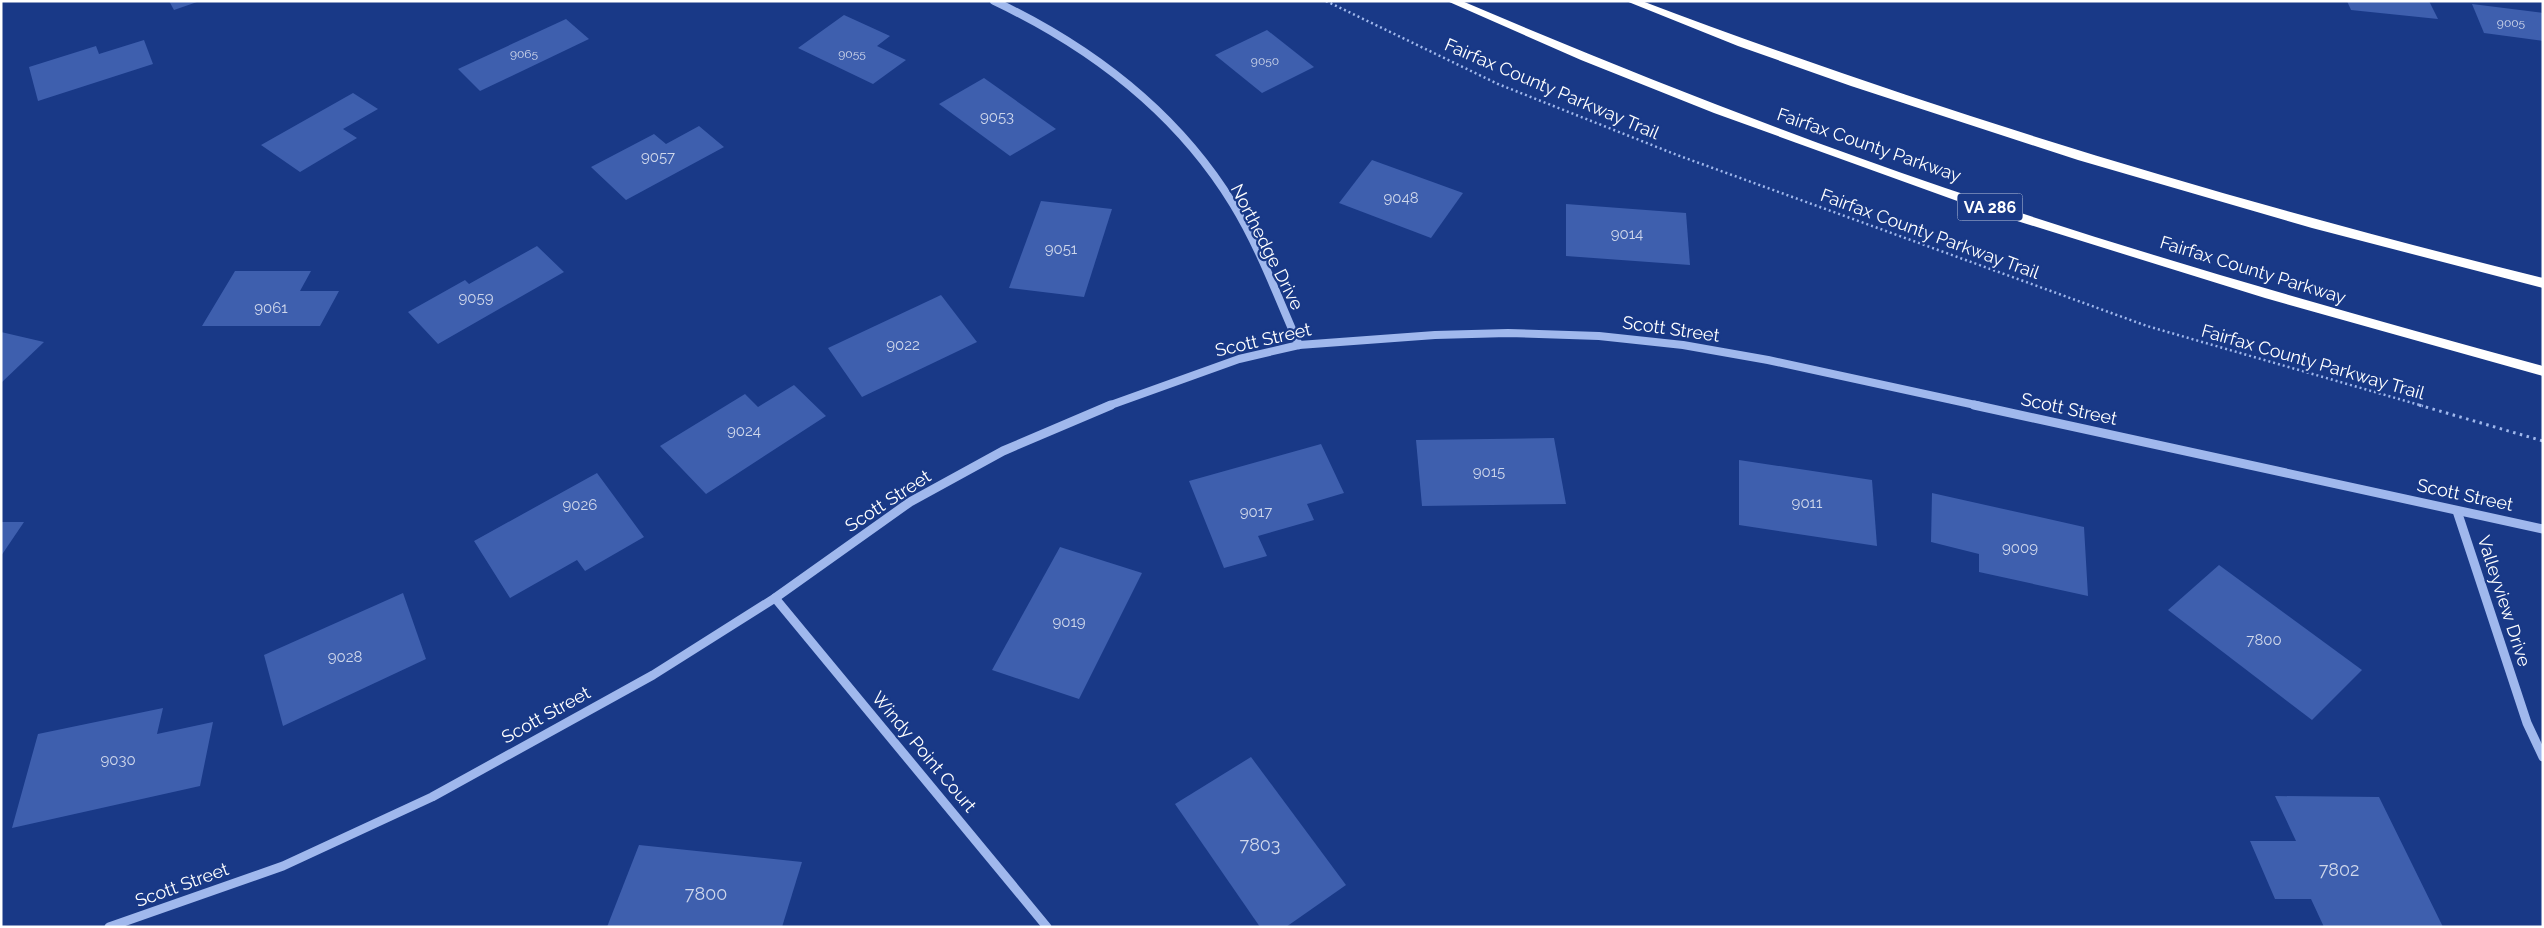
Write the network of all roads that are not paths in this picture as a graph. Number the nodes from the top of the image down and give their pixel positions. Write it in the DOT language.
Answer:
graph roads {
  1 [pos="994,1"];
  2 [pos="1452,1"];
  3 [pos="1631,1"];
  4 [pos="2543,283"];
  5 [pos="1299,345"];
  6 [pos="2543,371"];
  7 [pos="2457,511"];
  8 [pos="2543,528"];
  9 [pos="775,598"];
  10 [pos="2543,757"];
  11 [pos="109,927"];
  12 [pos="1047,927"];
  1 -- 5 [label="street, Northedge Drive"];
  2 -- 6 [label="highway, Fairfax County Parkway / VA 286"];
  3 -- 4 [label="highway"];
  5 -- 7 [label="street, Scott Street"];
  5 -- 9 [label="street, Scott Street"];
  7 -- 8 [label="street, Scott Street"];
  7 -- 10 [label="street, Valleyview Drive"];
  9 -- 11 [label="street, Scott Street"];
  9 -- 12 [label="street, Windy Point Court"];
}
